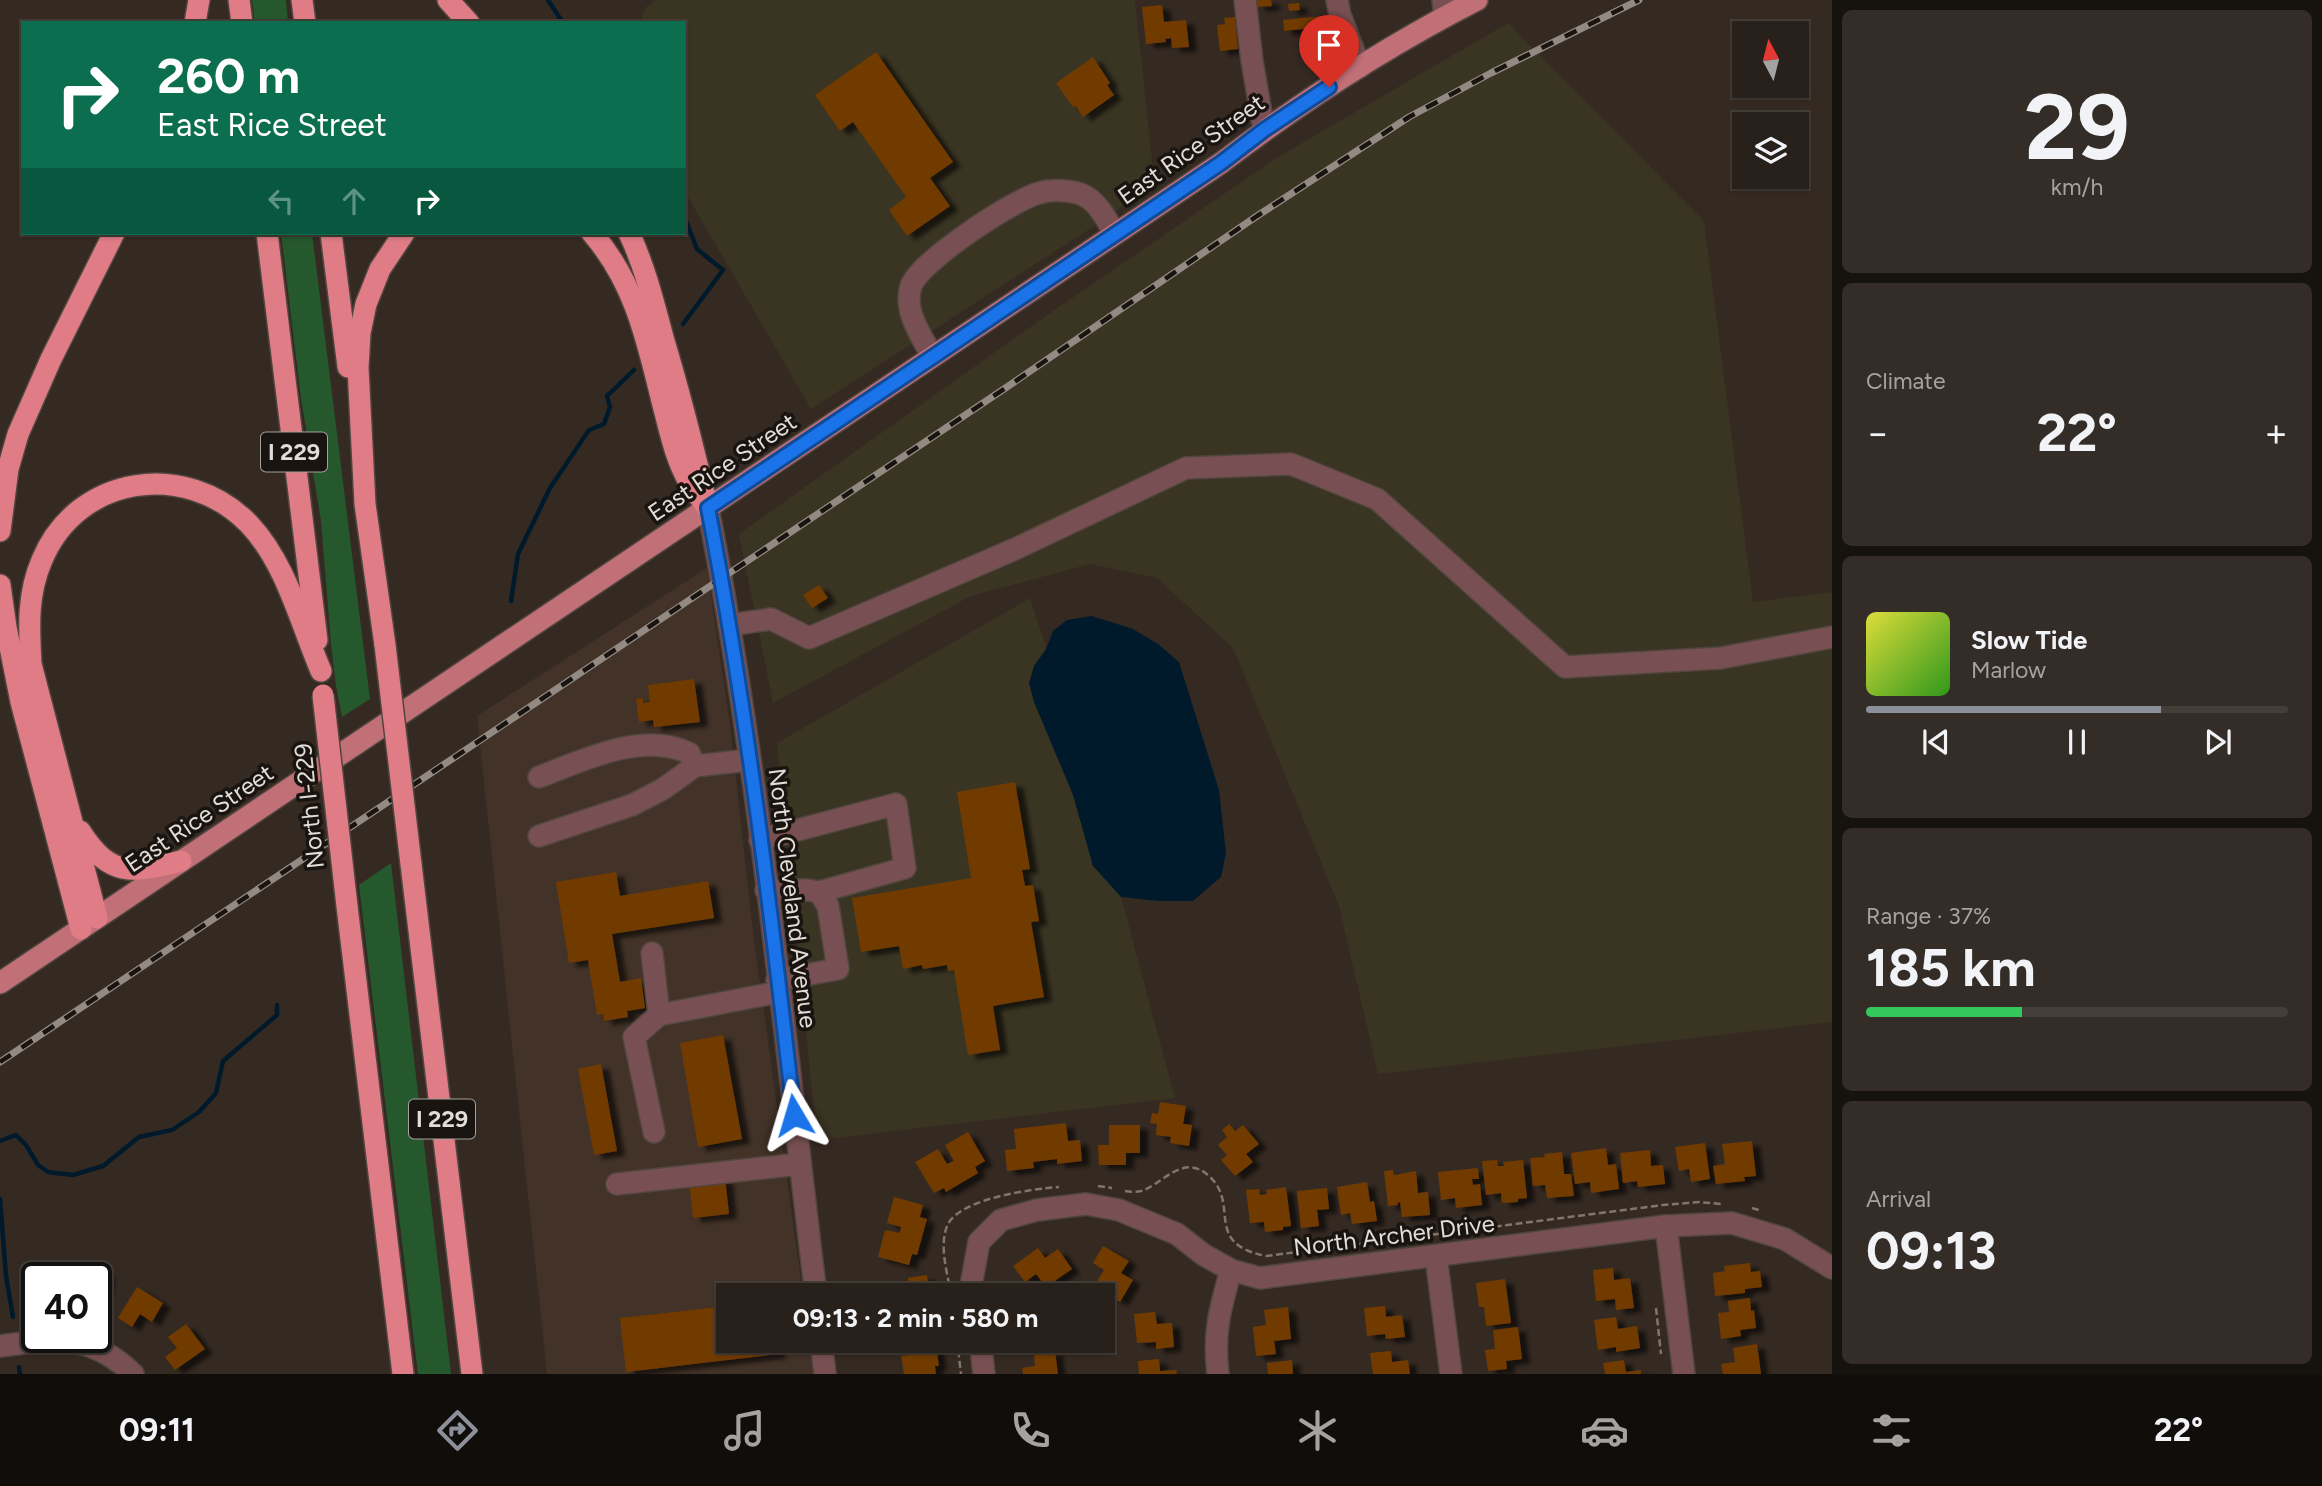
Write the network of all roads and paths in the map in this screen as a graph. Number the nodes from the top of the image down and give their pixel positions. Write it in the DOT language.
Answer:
graph roads {
  1 [pos="199,0"];
  2 [pos="239,0"];
  3 [pos="302,0"];
  4 [pos="448,0"];
  5 [pos="1245,0"];
  6 [pos="1337,0"];
  7 [pos="1477,0"];
  8 [pos="1444,8"];
  9 [pos="195,21"];
  10 [pos="242,21"];
  11 [pos="305,21"];
  12 [pos="467,21"];
  13 [pos="1360,67"];
  14 [pos="1264,130"];
  15 [pos="1115,234"];
  16 [pos="113,235"];
  17 [pos="267,235"];
  18 [pos="331,235"];
  19 [pos="403,235"];
  20 [pos="594,235"];
  21 [pos="630,235"];
  22 [pos="932,356"];
  23 [pos="365,504"];
  24 [pos="708,508"];
  25 [pos="0,531"];
  26 [pos="0,585"];
  27 [pos="730,625"];
  28 [pos="1832,637"];
  29 [pos="321,671"];
  30 [pos="749,760"];
  31 [pos="695,766"];
  32 [pos="539,777"];
  33 [pos="69,811"];
  34 [pos="539,836"];
  35 [pos="760,840"];
  36 [pos="181,862"];
  37 [pos="766,890"];
  38 [pos="820,892"];
  39 [pos="89,923"];
  40 [pos="652,953"];
  41 [pos="0,983"];
  42 [pos="778,986"];
  43 [pos="659,1015"];
  44 [pos="654,1132"];
  45 [pos="800,1164"];
  46 [pos="617,1184"];
  47 [pos="1093,1186"];
  48 [pos="1060,1187"];
  49 [pos="1724,1204"];
  50 [pos="1747,1207"];
  51 [pos="1762,1210"];
  52 [pos="1667,1226"];
  53 [pos="1436,1256"];
  54 [pos="1832,1268"];
  55 [pos="1231,1270"];
  56 [pos="815,1283"];
  57 [pos="949,1283"];
  58 [pos="972,1283"];
  59 [pos="0,1346"];
  60 [pos="823,1353"];
  61 [pos="959,1353"];
  62 [pos="981,1353"];
  63 [pos="133,1374"];
  64 [pos="403,1374"];
  65 [pos="472,1374"];
  66 [pos="825,1374"];
  67 [pos="961,1374"];
  68 [pos="984,1374"];
  69 [pos="1218,1374"];
  70 [pos="1451,1374"];
  71 [pos="1684,1374"];
  1 -- 9 [label="highway"];
  2 -- 10 [label="highway"];
  3 -- 11 [label="highway"];
  4 -- 12 [label="highway"];
  5 -- 14 [label="street"];
  6 -- 13 [label="street"];
  7 -- 8 [label="main road, East Rice Street"];
  8 -- 13 [label="main road, East Rice Street"];
  13 -- 14 [label="main road, East Rice Street"];
  14 -- 15 [label="main road, East Rice Street"];
  15 -- 22 [label="main road, East Rice Street"];
  15 -- 22 [label="street"];
  16 -- 25 [label="highway"];
  17 -- 29 [label="highway, North I-229 / I 229"];
  18 -- 23 [label="highway, I 229"];
  19 -- 23 [label="highway"];
  20 -- 24 [label="highway"];
  21 -- 24 [label="highway"];
  22 -- 24 [label="main road, East Rice Street"];
  23 -- 65 [label="highway, I 229, bridge"];
  24 -- 27 [label="street, North Cleveland Avenue"];
  24 -- 36 [label="main road, East Rice Street"];
  26 -- 39 [label="highway"];
  27 -- 28 [label="street"];
  27 -- 30 [label="street, North Cleveland Avenue"];
  29 -- 33 [label="highway"];
  29 -- 64 [label="highway, North I-229 / I 229, bridge"];
  30 -- 31 [label="street"];
  30 -- 35 [label="street, North Cleveland Avenue"];
  31 -- 32 [label="street"];
  31 -- 34 [label="street"];
  33 -- 36 [label="highway"];
  33 -- 39 [label="highway"];
  35 -- 37 [label="street, North Cleveland Avenue"];
  35 -- 38 [label="street"];
  36 -- 39 [label="main road, East Rice Street"];
  37 -- 38 [label="street"];
  37 -- 42 [label="street, North Cleveland Avenue"];
  38 -- 42 [label="street"];
  39 -- 41 [label="main road, East Rice Street"];
  40 -- 43 [label="street"];
  42 -- 43 [label="street"];
  42 -- 45 [label="street, North Cleveland Avenue"];
  43 -- 44 [label="street"];
  45 -- 46 [label="street"];
  45 -- 56 [label="street, North Cleveland Avenue"];
  47 -- 49 [label="path"];
  48 -- 57 [label="path"];
  50 -- 51 [label="path"];
  52 -- 53 [label="street, North Archer Drive"];
  52 -- 54 [label="street, North Archer Drive"];
  52 -- 71 [label="street"];
  53 -- 55 [label="street, North Archer Drive"];
  53 -- 70 [label="street"];
  55 -- 58 [label="street, North Archer Drive"];
  55 -- 69 [label="street"];
  59 -- 63 [label="street"];
  60 -- 66 [label="street"];
  61 -- 67 [label="path"];
  62 -- 68 [label="street"];
}
